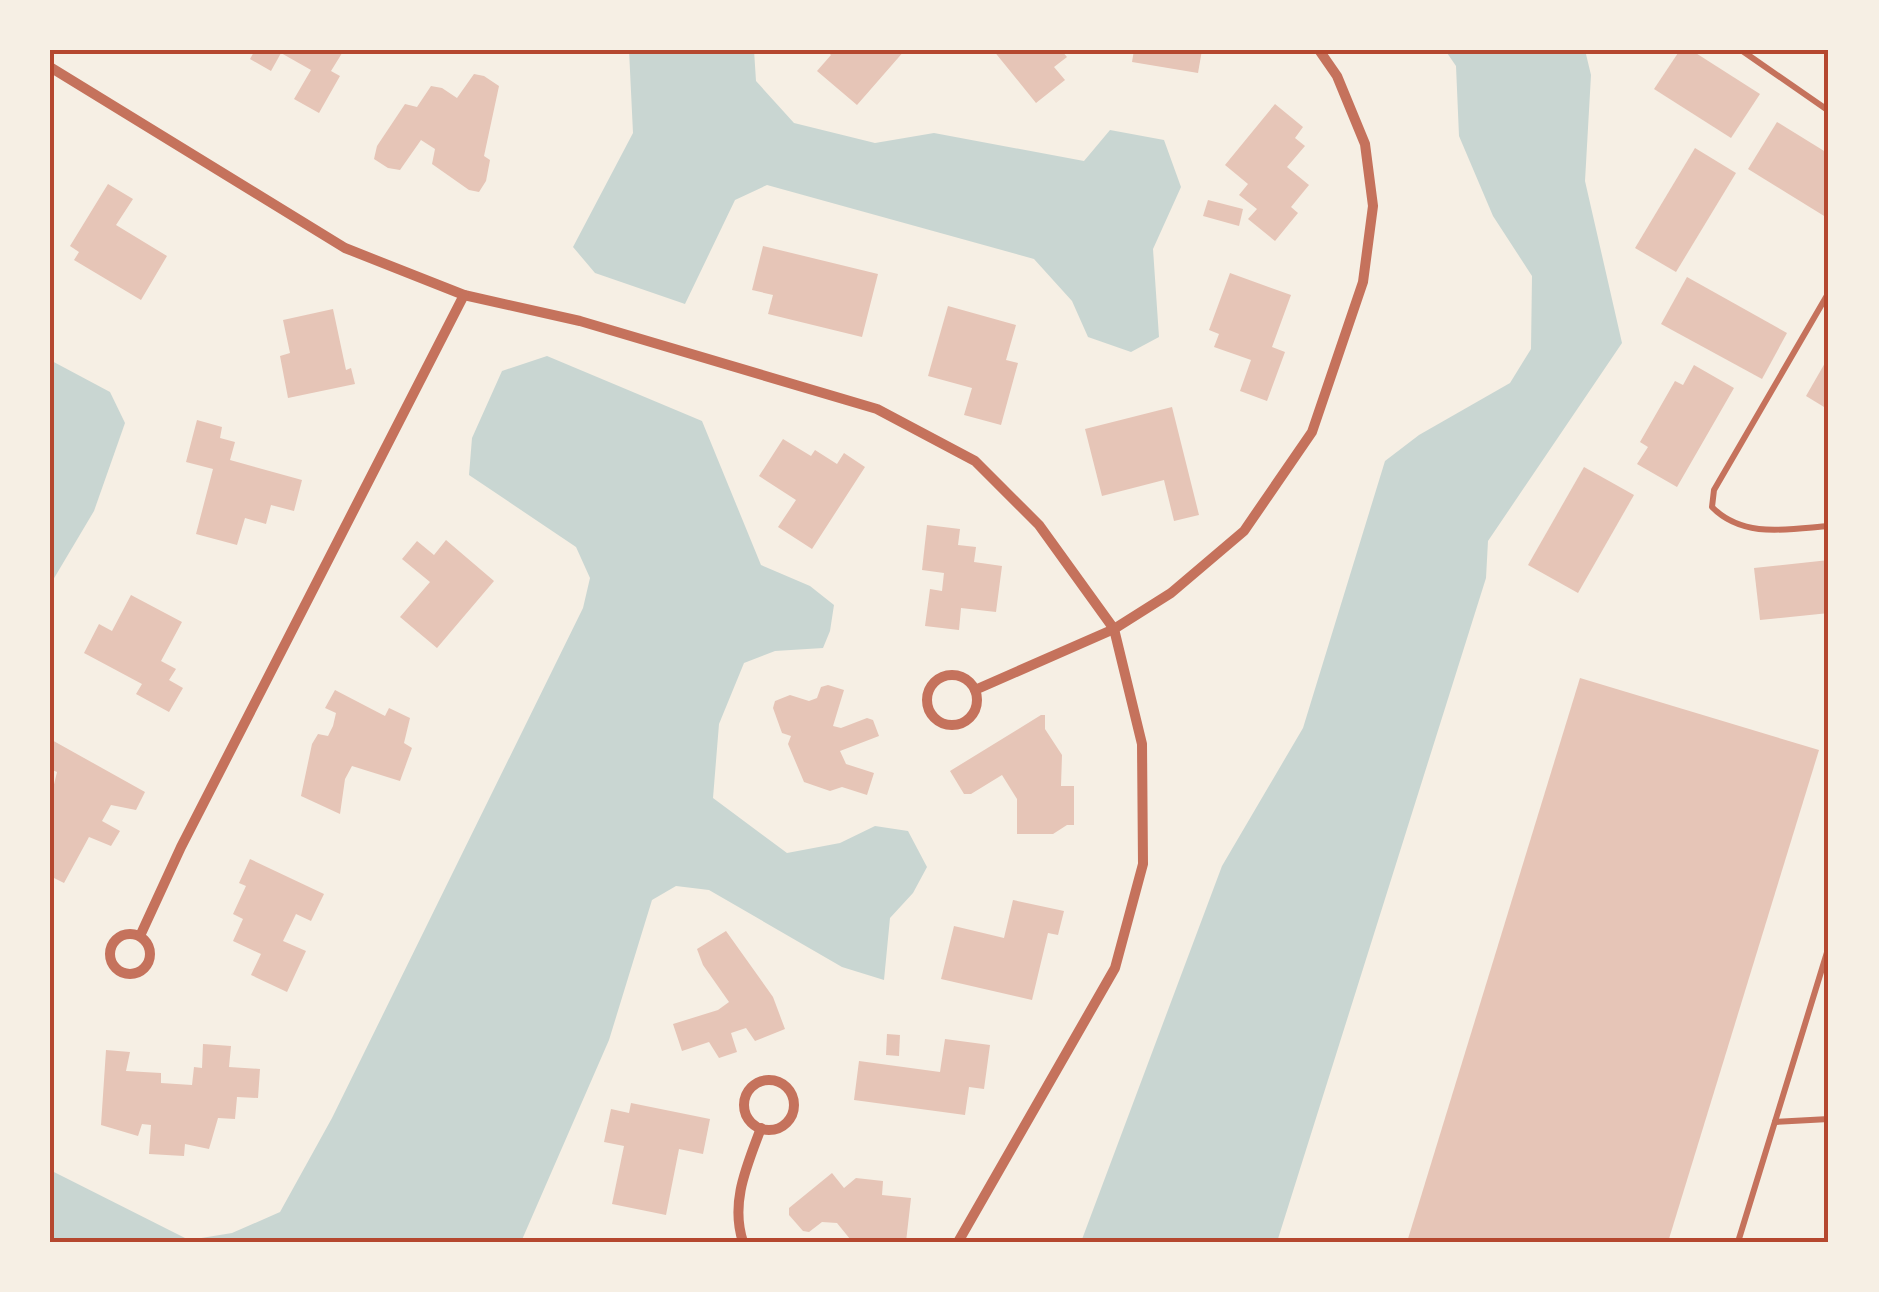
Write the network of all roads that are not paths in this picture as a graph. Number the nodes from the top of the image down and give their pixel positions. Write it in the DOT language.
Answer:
graph roads {
  1 [pos="1319,50"];
  2 [pos="1741,50"];
  3 [pos="50,67"];
  4 [pos="1829,111"];
  5 [pos="1829,292"];
  6 [pos="464,295"];
  7 [pos="1829,526"];
  8 [pos="1114,629"];
  9 [pos="976,690"];
  10 [pos="140,936"];
  11 [pos="1829,946"];
  12 [pos="1829,1119"];
  13 [pos="1775,1122"];
  14 [pos="760,1128"];
  15 [pos="742,1242"];
  16 [pos="958,1242"];
  17 [pos="1738,1242"];
  1 -- 8 [label="street"];
  2 -- 4 [label="lane"];
  3 -- 6 [label="street"];
  5 -- 7 [label="lane"];
  6 -- 8 [label="street"];
  6 -- 10 [label="street"];
  8 -- 9 [label="street"];
  8 -- 16 [label="street"];
  9 -- 9 [label="street"];
  10 -- 10 [label="street"];
  11 -- 13 [label="lane"];
  12 -- 13 [label="lane"];
  13 -- 17 [label="lane"];
  14 -- 14 [label="street"];
  14 -- 15 [label="street"];
}
